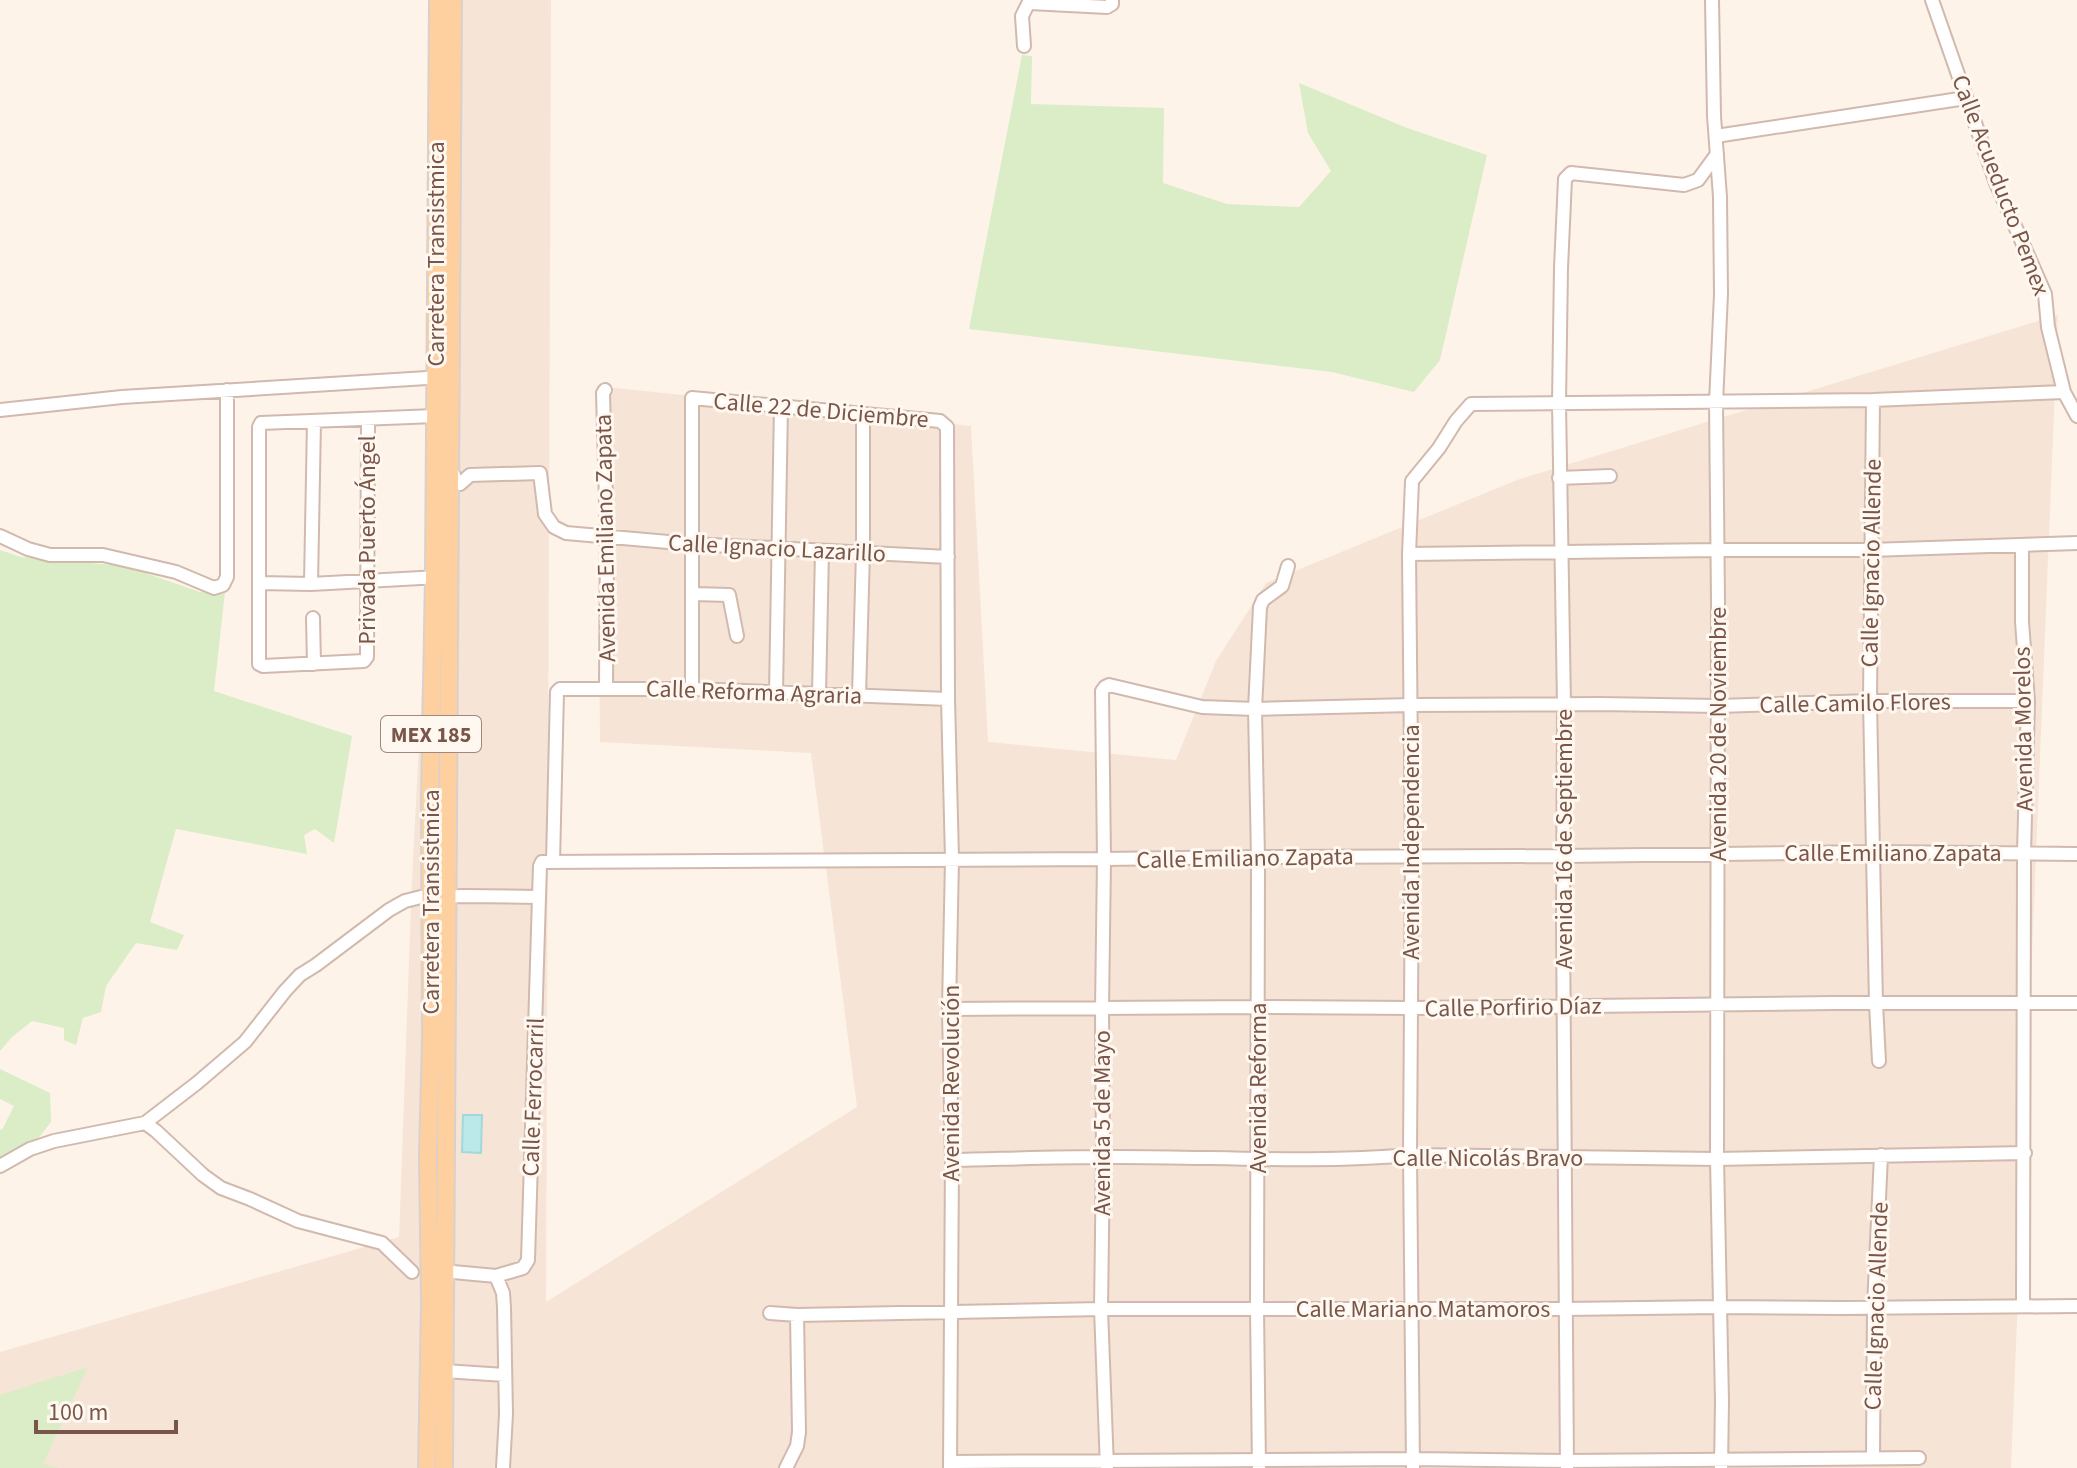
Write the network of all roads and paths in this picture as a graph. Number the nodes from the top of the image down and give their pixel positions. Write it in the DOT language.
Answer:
graph roads {
  1 [pos="438,0"];
  2 [pos="453,0"];
  3 [pos="1112,0"];
  4 [pos="1712,0"];
  5 [pos="1932,0"];
  6 [pos="1030,1"];
  7 [pos="1024,46"];
  8 [pos="1966,98"];
  9 [pos="1716,136"];
  10 [pos="1717,154"];
  11 [pos="438,378"];
  12 [pos="227,390"];
  13 [pos="605,390"];
  14 [pos="2064,392"];
  15 [pos="1873,400"];
  16 [pos="1559,403"];
  17 [pos="1716,403"];
  18 [pos="781,406"];
  19 [pos="0,410"];
  20 [pos="863,414"];
  21 [pos="431,416"];
  22 [pos="2077,416"];
  23 [pos="368,419"];
  24 [pos="314,421"];
  25 [pos="947,427"];
  26 [pos="451,469"];
  27 [pos="1610,476"];
  28 [pos="1559,478"];
  29 [pos="0,536"];
  30 [pos="607,538"];
  31 [pos="2077,543"];
  32 [pos="691,544"];
  33 [pos="2022,545"];
  34 [pos="778,549"];
  35 [pos="1717,550"];
  36 [pos="1870,550"];
  37 [pos="822,551"];
  38 [pos="863,552"];
  39 [pos="1562,553"];
  40 [pos="1409,554"];
  41 [pos="948,557"];
  42 [pos="1288,566"];
  43 [pos="442,577"];
  44 [pos="367,581"];
  45 [pos="259,583"];
  46 [pos="311,584"];
  47 [pos="693,594"];
  48 [pos="313,618"];
  49 [pos="737,636"];
  50 [pos="314,664"];
  51 [pos="606,687"];
  52 [pos="692,689"];
  53 [pos="776,693"];
  54 [pos="819,694"];
  55 [pos="859,695"];
  56 [pos="948,699"];
  57 [pos="1870,701"];
  58 [pos="2028,701"];
  59 [pos="1411,705"];
  60 [pos="1564,705"];
  61 [pos="1718,706"];
  62 [pos="1255,709"];
  63 [pos="1103,777"];
  64 [pos="430,799"];
  65 [pos="1872,852"];
  66 [pos="2024,853"];
  67 [pos="1717,854"];
  68 [pos="2077,854"];
  69 [pos="1412,856"];
  70 [pos="1564,856"];
  71 [pos="1258,857"];
  72 [pos="952,859"];
  73 [pos="1104,859"];
  74 [pos="553,862"];
  75 [pos="448,896"];
  76 [pos="430,897"];
  77 [pos="539,897"];
  78 [pos="447,981"];
  79 [pos="2077,1003"];
  80 [pos="1876,1004"];
  81 [pos="2024,1004"];
  82 [pos="1564,1006"];
  83 [pos="1717,1006"];
  84 [pos="1258,1007"];
  85 [pos="1411,1008"];
  86 [pos="949,1009"];
  87 [pos="1102,1009"];
  88 [pos="1879,1061"];
  89 [pos="145,1123"];
  90 [pos="2025,1153"];
  91 [pos="1410,1155"];
  92 [pos="1881,1155"];
  93 [pos="1103,1157"];
  94 [pos="1566,1158"];
  95 [pos="1717,1159"];
  96 [pos="952,1160"];
  97 [pos="1257,1160"];
  98 [pos="0,1166"];
  99 [pos="412,1272"];
  100 [pos="453,1272"];
  101 [pos="496,1276"];
  102 [pos="2023,1306"];
  103 [pos="2077,1306"];
  104 [pos="1719,1307"];
  105 [pos="1874,1307"];
  106 [pos="1412,1308"];
  107 [pos="1101,1309"];
  108 [pos="1257,1309"];
  109 [pos="1564,1309"];
  110 [pos="951,1311"];
  111 [pos="770,1313"];
  112 [pos="797,1315"];
  113 [pos="444,1371"];
  114 [pos="505,1375"];
  115 [pos="1873,1458"];
  116 [pos="1919,1458"];
  117 [pos="1413,1464"];
  118 [pos="1567,1464"];
  119 [pos="1721,1464"];
  120 [pos="950,1465"];
  121 [pos="1107,1465"];
  122 [pos="1259,1465"];
  123 [pos="427,1468"];
  124 [pos="444,1468"];
  125 [pos="503,1468"];
  126 [pos="786,1468"];
  1 -- 11 [label="main road, Carretera Transistmica / MEX 185"];
  2 -- 11 [label="main road, Carretera Transistmica / MEX 185"];
  3 -- 6 [label="street"];
  4 -- 9 [label="street, Avenida 20 de Noviembre"];
  5 -- 8 [label="street, Calle Acueducto Pemex"];
  6 -- 7 [label="street"];
  8 -- 9 [label="street"];
  8 -- 14 [label="street, Calle Acueducto Pemex"];
  9 -- 10 [label="street, Avenida 20 de Noviembre"];
  10 -- 16 [label="street, Avenida 16 de Septiembre"];
  10 -- 17 [label="street, Avenida 20 de Noviembre"];
  11 -- 12 [label="street"];
  11 -- 21 [label="main road, Carretera Transistmica / MEX 185"];
  11 -- 26 [label="main road, Carretera Transistmica"];
  12 -- 19 [label="street"];
  12 -- 29 [label="street"];
  13 -- 30 [label="street, Avenida Emiliano Zapata"];
  14 -- 15 [label="street"];
  14 -- 22 [label="street, Calle Acueducto Pemex"];
  15 -- 17 [label="street"];
  15 -- 36 [label="street, Calle Ignacio Allende"];
  16 -- 17 [label="street"];
  16 -- 28 [label="street, Avenida 16 de Septiembre"];
  16 -- 40 [label="street, Avenida Independencia"];
  17 -- 35 [label="street, Avenida 20 de Noviembre"];
  18 -- 20 [label="street, Calle 22 de Diciembre"];
  18 -- 32 [label="street, Calle 22 de Diciembre"];
  18 -- 34 [label="street"];
  20 -- 25 [label="street, Calle 22 de Diciembre"];
  20 -- 38 [label="street"];
  21 -- 23 [label="street"];
  21 -- 43 [label="main road, Carretera Transistmica / MEX 185"];
  23 -- 24 [label="street"];
  23 -- 44 [label="street, Privada Puerto Ángel"];
  24 -- 45 [label="street"];
  24 -- 46 [label="street"];
  25 -- 41 [label="street, Avenida Revolución"];
  26 -- 30 [label="street, Calle Ignacio Lazarillo"];
  26 -- 43 [label="main road, Carretera Transistmica / MEX 185"];
  27 -- 28 [label="street"];
  28 -- 39 [label="street, Avenida 16 de Septiembre"];
  30 -- 32 [label="street, Calle Ignacio Lazarillo"];
  30 -- 51 [label="street, Avenida Emiliano Zapata"];
  31 -- 33 [label="street"];
  32 -- 34 [label="street, Calle Ignacio Lazarillo"];
  32 -- 47 [label="street"];
  33 -- 36 [label="street"];
  33 -- 58 [label="street, Avenida Morelos"];
  34 -- 37 [label="street, Calle Ignacio Lazarillo"];
  34 -- 53 [label="street"];
  35 -- 36 [label="street"];
  35 -- 39 [label="street"];
  35 -- 61 [label="street, Avenida 20 de Noviembre"];
  36 -- 57 [label="street, Calle Ignacio Allende"];
  37 -- 38 [label="street, Calle Ignacio Lazarillo"];
  37 -- 54 [label="street"];
  38 -- 41 [label="street, Calle Ignacio Lazarillo"];
  38 -- 55 [label="street"];
  39 -- 40 [label="street"];
  39 -- 60 [label="street, Avenida 16 de Septiembre"];
  40 -- 59 [label="street, Avenida Independencia"];
  41 -- 56 [label="street, Avenida Revolución"];
  42 -- 62 [label="street, Avenida Reforma"];
  43 -- 44 [label="street"];
  43 -- 64 [label="main road, Carretera Transistmica / MEX 185"];
  43 -- 75 [label="main road, Carretera Transistmica / MEX 185"];
  44 -- 46 [label="street"];
  44 -- 50 [label="street, Privada Puerto Ángel"];
  45 -- 46 [label="street"];
  45 -- 50 [label="street"];
  47 -- 49 [label="street"];
  47 -- 52 [label="street"];
  48 -- 50 [label="street"];
  51 -- 52 [label="street, Calle Reforma Agraria"];
  51 -- 74 [label="street, Calle Reforma Agraria"];
  52 -- 53 [label="street, Calle Reforma Agraria"];
  53 -- 54 [label="street, Calle Reforma Agraria"];
  54 -- 55 [label="street, Calle Reforma Agraria"];
  55 -- 56 [label="street, Calle Reforma Agraria"];
  56 -- 72 [label="street, Avenida Revolución"];
  57 -- 58 [label="street, Calle Camilo Flores"];
  57 -- 61 [label="street, Calle Camilo Flores"];
  57 -- 65 [label="street, Calle Ignacio Allende"];
  58 -- 66 [label="street, Avenida Morelos"];
  59 -- 60 [label="street, Calle Camilo Flores"];
  59 -- 62 [label="street, Calle Camilo Flores"];
  59 -- 69 [label="street, Avenida Independencia"];
  60 -- 61 [label="street, Calle Camilo Flores"];
  60 -- 70 [label="street, Avenida 16 de Septiembre"];
  61 -- 67 [label="street, Avenida 20 de Noviembre"];
  62 -- 63 [label="street, Calle Camilo Flores"];
  62 -- 71 [label="street, Avenida Reforma"];
  63 -- 73 [label="street, Avenida 5 de Mayo"];
  64 -- 75 [label="main road"];
  64 -- 76 [label="main road, Carretera Transistmica / MEX 185"];
  65 -- 66 [label="street, Calle Emiliano Zapata"];
  65 -- 67 [label="street, Calle Emiliano Zapata"];
  65 -- 80 [label="street, Calle Ignacio Allende"];
  66 -- 68 [label="street, Calle Emiliano Zapata"];
  66 -- 81 [label="street, Avenida Morelos"];
  67 -- 70 [label="street, Calle Emiliano Zapata"];
  67 -- 83 [label="street, Avenida 20 de Noviembre"];
  69 -- 70 [label="street, Calle Emiliano Zapata"];
  69 -- 71 [label="street, Calle Emiliano Zapata"];
  69 -- 85 [label="street, Avenida Independencia"];
  70 -- 82 [label="street, Avenida 16 de Septiembre"];
  71 -- 73 [label="street, Calle Emiliano Zapata"];
  71 -- 84 [label="street, Avenida Reforma"];
  72 -- 73 [label="street, Calle Emiliano Zapata"];
  72 -- 74 [label="street, Calle Emiliano Zapata"];
  72 -- 86 [label="street, Avenida Revolución"];
  73 -- 87 [label="street, Avenida 5 de Mayo"];
  74 -- 77 [label="street"];
  75 -- 76 [label="street"];
  75 -- 77 [label="street"];
  75 -- 78 [label="main road, Carretera Transistmica / MEX 185"];
  76 -- 78 [label="main road"];
  76 -- 89 [label="street"];
  76 -- 123 [label="main road, Carretera Transistmica / MEX 185"];
  77 -- 101 [label="street, Calle Ferrocarril"];
  78 -- 113 [label="main road, Carretera Transistmica / MEX 185"];
  79 -- 81 [label="street, Calle Porfirio Díaz"];
  80 -- 81 [label="street, Calle Porfirio Díaz"];
  80 -- 83 [label="street, Calle Porfirio Díaz"];
  80 -- 88 [label="street, Calle Ignacio Allende"];
  81 -- 90 [label="street, Avenida Morelos"];
  82 -- 83 [label="street, Calle Porfirio Díaz"];
  82 -- 85 [label="street, Calle Porfirio Díaz"];
  82 -- 94 [label="street, Avenida 16 de Septiembre"];
  83 -- 95 [label="street, Avenida 20 de Noviembre"];
  84 -- 85 [label="street, Calle Porfirio Díaz"];
  84 -- 87 [label="street, Calle Porfirio Díaz"];
  84 -- 97 [label="street, Avenida Reforma"];
  85 -- 91 [label="street, Avenida Independencia"];
  86 -- 87 [label="street, Calle Porfirio Díaz"];
  86 -- 96 [label="street, Avenida Revolución"];
  87 -- 93 [label="street, Avenida 5 de Mayo"];
  89 -- 98 [label="street"];
  89 -- 99 [label="street"];
  90 -- 92 [label="street, Calle Nicolás Bravo"];
  90 -- 102 [label="street, Avenida Morelos"];
  91 -- 94 [label="street, Calle Nicolás Bravo"];
  91 -- 97 [label="street, Calle Nicolás Bravo"];
  91 -- 106 [label="street, Avenida Independencia"];
  92 -- 95 [label="street, Calle Nicolás Bravo"];
  92 -- 105 [label="street, Calle Ignacio Allende"];
  93 -- 96 [label="street, Calle Nicolás Bravo"];
  93 -- 97 [label="street, Calle Nicolás Bravo"];
  93 -- 107 [label="street, Avenida 5 de Mayo"];
  94 -- 95 [label="street, Calle Nicolás Bravo"];
  94 -- 109 [label="street, Avenida 16 de Septiembre"];
  95 -- 104 [label="street, Avenida 20 de Noviembre"];
  96 -- 110 [label="street, Avenida Revolución"];
  97 -- 108 [label="street, Avenida Reforma"];
  100 -- 101 [label="street"];
  101 -- 114 [label="street"];
  102 -- 103 [label="street, Calle Mariano Matamoros"];
  102 -- 105 [label="street, Calle Mariano Matamoros"];
  104 -- 105 [label="street, Calle Mariano Matamoros"];
  104 -- 109 [label="street, Calle Mariano Matamoros"];
  104 -- 119 [label="street, Avenida 20 de Noviembre"];
  105 -- 115 [label="street, Calle Ignacio Allende"];
  106 -- 108 [label="street, Calle Mariano Matamoros"];
  106 -- 109 [label="street, Calle Mariano Matamoros"];
  106 -- 117 [label="street, Avenida Independencia"];
  107 -- 108 [label="street, Calle Mariano Matamoros"];
  107 -- 110 [label="street, Calle Mariano Matamoros"];
  107 -- 121 [label="street, Avenida 5 de Mayo"];
  108 -- 122 [label="street, Avenida Reforma"];
  109 -- 118 [label="street, Avenida 16 de Septiembre"];
  110 -- 112 [label="street, Calle Mariano Matamoros"];
  110 -- 120 [label="street, Avenida Revolución"];
  111 -- 112 [label="street, Calle Mariano Matamoros"];
  112 -- 126 [label="street"];
  113 -- 114 [label="street"];
  113 -- 124 [label="main road, Carretera Transistmica / MEX 185"];
  114 -- 125 [label="street"];
  115 -- 116 [label="street"];
  115 -- 119 [label="street"];
  117 -- 118 [label="street"];
  117 -- 122 [label="street"];
  118 -- 119 [label="street"];
  120 -- 121 [label="street"];
  121 -- 122 [label="street"];
}
